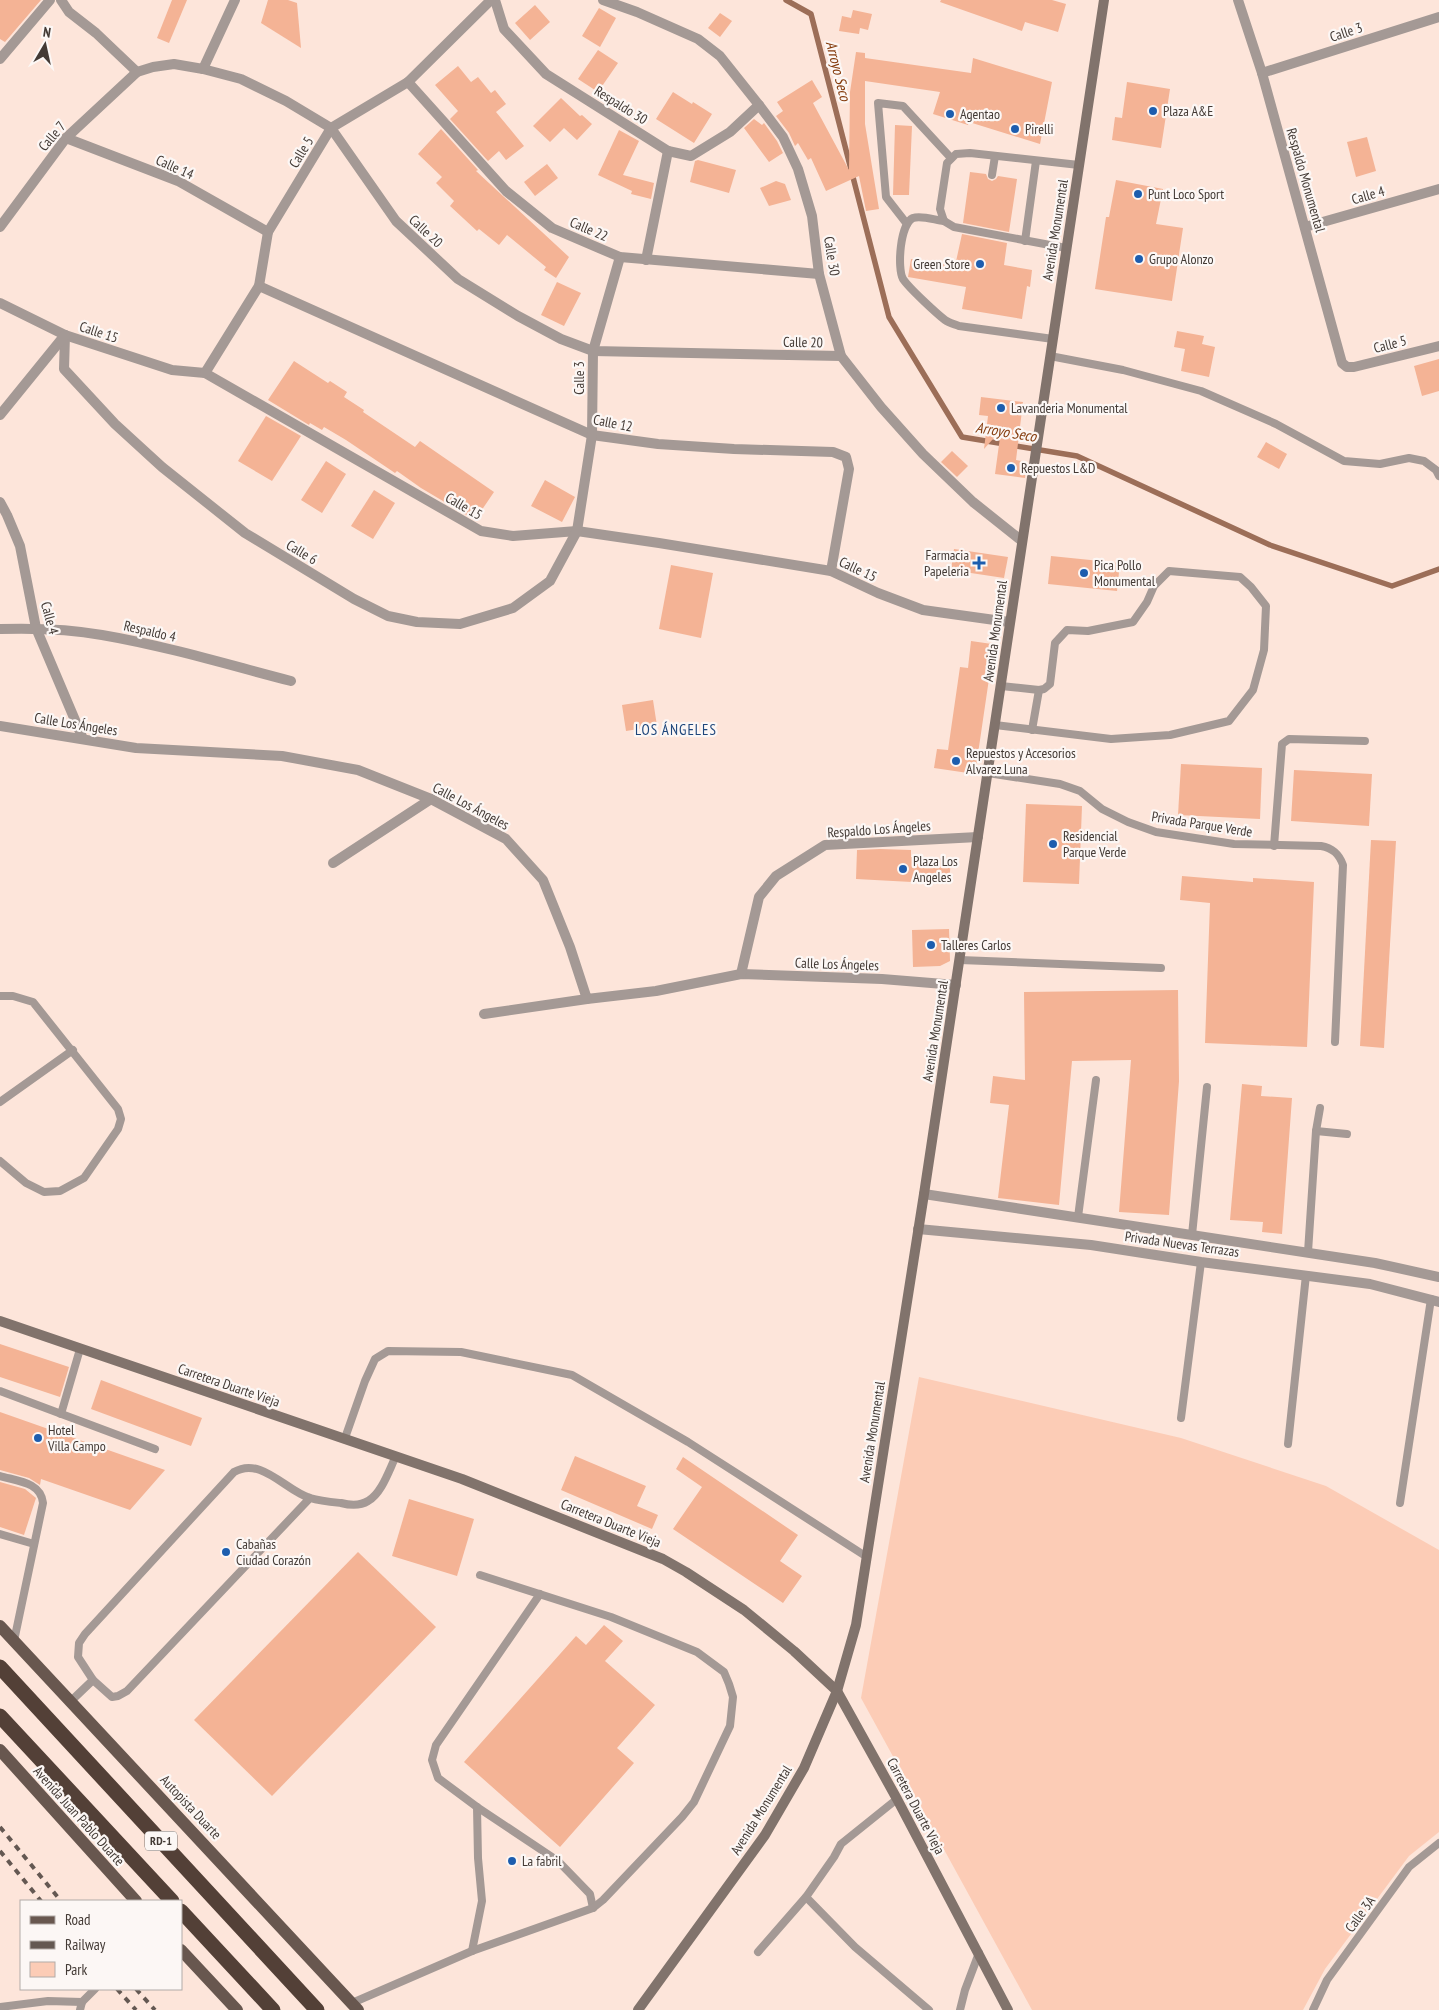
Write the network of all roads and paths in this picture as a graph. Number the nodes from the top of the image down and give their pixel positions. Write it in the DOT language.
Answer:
graph roads {
  1 [pos="50,0"];
  2 [pos="61,0"];
  3 [pos="234,0"];
  4 [pos="491,0"];
  5 [pos="495,0"];
  6 [pos="603,0"];
  7 [pos="1104,0"];
  8 [pos="1238,0"];
  9 [pos="1439,17"];
  10 [pos="0,59"];
  11 [pos="203,69"];
  12 [pos="137,72"];
  13 [pos="1262,73"];
  14 [pos="408,82"];
  15 [pos="759,105"];
  16 [pos="331,128"];
  17 [pos="66,138"];
  18 [pos="668,151"];
  19 [pos="995,156"];
  20 [pos="951,158"];
  21 [pos="1036,161"];
  22 [pos="1079,166"];
  23 [pos="992,175"];
  24 [pos="1439,189"];
  25 [pos="944,221"];
  26 [pos="907,224"];
  27 [pos="0,227"];
  28 [pos="1305,227"];
  29 [pos="268,232"];
  30 [pos="1025,241"];
  31 [pos="1066,248"];
  32 [pos="620,257"];
  33 [pos="646,260"];
  34 [pos="820,274"];
  35 [pos="259,286"];
  36 [pos="0,303"];
  37 [pos="65,335"];
  38 [pos="1052,339"];
  39 [pos="1439,346"];
  40 [pos="593,351"];
  41 [pos="841,356"];
  42 [pos="1050,356"];
  43 [pos="1346,367"];
  44 [pos="205,373"];
  45 [pos="0,415"];
  46 [pos="592,435"];
  47 [pos="1439,476"];
  48 [pos="0,502"];
  49 [pos="577,531"];
  50 [pos="1022,541"];
  51 [pos="831,571"];
  52 [pos="1010,622"];
  53 [pos="36,628"];
  54 [pos="0,629"];
  55 [pos="291,681"];
  56 [pos="1001,686"];
  57 [pos="1039,690"];
  58 [pos="0,726"];
  59 [pos="995,726"];
  60 [pos="1032,730"];
  61 [pos="83,739"];
  62 [pos="1365,741"];
  63 [pos="988,773"];
  64 [pos="431,799"];
  65 [pos="978,837"];
  66 [pos="1274,846"];
  67 [pos="333,863"];
  68 [pos="960,960"];
  69 [pos="1161,968"];
  70 [pos="741,974"];
  71 [pos="956,985"];
  72 [pos="0,996"];
  73 [pos="587,999"];
  74 [pos="484,1014"];
  75 [pos="1335,1042"];
  76 [pos="73,1050"];
  77 [pos="1096,1080"];
  78 [pos="1207,1087"];
  79 [pos="0,1102"];
  80 [pos="1320,1108"];
  81 [pos="1316,1131"];
  82 [pos="1347,1134"];
  83 [pos="0,1161"];
  84 [pos="924,1194"];
  85 [pos="1078,1217"];
  86 [pos="918,1229"];
  87 [pos="1192,1235"];
  88 [pos="1308,1252"];
  89 [pos="1201,1262"];
  90 [pos="1306,1276"];
  91 [pos="1439,1277"];
  92 [pos="1435,1301"];
  93 [pos="0,1321"];
  94 [pos="80,1349"];
  95 [pos="0,1391"];
  96 [pos="61,1414"];
  97 [pos="1181,1418"];
  98 [pos="345,1438"];
  99 [pos="1288,1444"];
  100 [pos="155,1449"];
  101 [pos="396,1456"];
  102 [pos="0,1476"];
  103 [pos="310,1498"];
  104 [pos="1400,1503"];
  105 [pos="0,1534"];
  106 [pos="34,1544"];
  107 [pos="867,1557"];
  108 [pos="480,1575"];
  109 [pos="540,1594"];
  110 [pos="0,1626"];
  111 [pos="14,1641"];
  112 [pos="2,1669"];
  113 [pos="93,1680"];
  114 [pos="837,1691"];
  115 [pos="71,1701"];
  116 [pos="0,1716"];
  117 [pos="0,1750"];
  118 [pos="897,1799"];
  119 [pos="477,1807"];
  120 [pos="1439,1842"];
  121 [pos="806,1897"];
  122 [pos="135,1900"];
  123 [pos="171,1900"];
  124 [pos="592,1908"];
  125 [pos="182,1912"];
  126 [pos="182,1951"];
  127 [pos="472,1952"];
  128 [pos="758,1952"];
  129 [pos="979,1953"];
  130 [pos="94,1990"];
  131 [pos="81,2006"];
  132 [pos="355,2006"];
  133 [pos="0,2007"];
  134 [pos="237,2010"];
  135 [pos="273,2010"];
  136 [pos="317,2010"];
  137 [pos="638,2010"];
  138 [pos="929,2010"];
  139 [pos="960,2010"];
  140 [pos="1008,2010"];
  141 [pos="1313,2010"];
  1 -- 10 [label="street"];
  2 -- 12 [label="street"];
  3 -- 11 [label="street"];
  4 -- 14 [label="street, Calle 5"];
  5 -- 18 [label="street, Respaldo 30"];
  6 -- 15 [label="street, Calle 30"];
  7 -- 22 [label="main road, Avenida Monumental"];
  8 -- 13 [label="street, Respaldo Monumental"];
  9 -- 13 [label="street, Calle 3"];
  11 -- 12 [label="street, Calle 20"];
  11 -- 16 [label="street, Calle 20"];
  12 -- 17 [label="street, Calle 7"];
  13 -- 28 [label="street, Respaldo Monumental"];
  14 -- 16 [label="street, Calle 5"];
  14 -- 32 [label="street, Calle 22"];
  15 -- 18 [label="street, Respaldo 30"];
  15 -- 34 [label="street, Calle 30"];
  16 -- 29 [label="street, Calle 5"];
  16 -- 40 [label="street, Calle 20"];
  17 -- 27 [label="street, Calle 7"];
  17 -- 29 [label="street, Calle 14"];
  18 -- 33 [label="street"];
  19 -- 20 [label="lane"];
  19 -- 21 [label="lane"];
  19 -- 23 [label="lane"];
  20 -- 25 [label="lane"];
  20 -- 26 [label="lane"];
  21 -- 22 [label="lane"];
  21 -- 30 [label="lane"];
  22 -- 31 [label="main road, Avenida Monumental"];
  24 -- 28 [label="street, Calle 4"];
  25 -- 26 [label="lane"];
  25 -- 30 [label="lane"];
  26 -- 38 [label="lane"];
  28 -- 43 [label="street, Respaldo Monumental"];
  29 -- 35 [label="street, Calle 5"];
  30 -- 31 [label="lane"];
  31 -- 38 [label="main road, Avenida Monumental"];
  32 -- 33 [label="street, Calle 22"];
  32 -- 40 [label="street, Calle 3"];
  33 -- 34 [label="street, Calle 22"];
  34 -- 41 [label="street, Calle 30"];
  35 -- 44 [label="street, Calle 5"];
  35 -- 46 [label="street, Calle 12"];
  36 -- 37 [label="street, Calle 15"];
  37 -- 44 [label="street, Calle 15"];
  37 -- 45 [label="street"];
  37 -- 49 [label="street, Calle 6"];
  38 -- 42 [label="main road, Avenida Monumental"];
  39 -- 43 [label="street, Calle 5"];
  40 -- 41 [label="street, Calle 20"];
  40 -- 46 [label="street, Calle 3"];
  41 -- 50 [label="street, Calle 30"];
  42 -- 47 [label="lane"];
  42 -- 50 [label="main road, Avenida Monumental"];
  44 -- 49 [label="street, Calle 15"];
  46 -- 49 [label="street, Calle 3"];
  46 -- 51 [label="street, Calle 12"];
  48 -- 53 [label="street, Calle 4"];
  49 -- 51 [label="street, Calle 15"];
  50 -- 52 [label="main road, Avenida Monumental"];
  51 -- 52 [label="street, Calle 15"];
  52 -- 56 [label="main road, Avenida Monumental"];
  53 -- 54 [label="street, Respaldo 4"];
  53 -- 55 [label="street, Respaldo 4"];
  53 -- 61 [label="street, Calle 4"];
  56 -- 57 [label="lane"];
  56 -- 59 [label="main road, Avenida Monumental"];
  57 -- 60 [label="lane"];
  57 -- 60 [label="lane"];
  58 -- 61 [label="street, Calle Los Ángeles"];
  59 -- 60 [label="lane"];
  59 -- 63 [label="main road, Avenida Monumental"];
  61 -- 64 [label="street, Calle Los Ángeles"];
  62 -- 66 [label="lane"];
  63 -- 65 [label="main road, Avenida Monumental"];
  63 -- 66 [label="lane, Privada Parque Verde"];
  64 -- 67 [label="street"];
  64 -- 73 [label="street, Calle Los Ángeles"];
  65 -- 68 [label="main road, Avenida Monumental"];
  65 -- 70 [label="street, Respaldo Los Ángeles"];
  66 -- 75 [label="lane, Privada Parque Verde"];
  68 -- 69 [label="lane"];
  68 -- 71 [label="main road, Avenida Monumental"];
  70 -- 71 [label="street, Calle Los Ángeles"];
  70 -- 73 [label="street, Calle Los Ángeles"];
  71 -- 84 [label="main road, Avenida Monumental"];
  72 -- 76 [label="lane"];
  73 -- 74 [label="street"];
  76 -- 79 [label="lane"];
  76 -- 83 [label="lane"];
  77 -- 85 [label="lane"];
  78 -- 87 [label="lane"];
  80 -- 81 [label="lane"];
  81 -- 82 [label="lane"];
  81 -- 88 [label="lane"];
  84 -- 85 [label="street, Privada Nuevas Terrazas"];
  84 -- 86 [label="main road, Avenida Monumental"];
  85 -- 87 [label="street, Privada Nuevas Terrazas"];
  86 -- 89 [label="street, Privada Nuevas Terrazas"];
  86 -- 107 [label="main road, Avenida Monumental"];
  87 -- 88 [label="street, Privada Nuevas Terrazas"];
  88 -- 91 [label="street, Privada Nuevas Terrazas"];
  89 -- 90 [label="street, Privada Nuevas Terrazas"];
  89 -- 97 [label="lane"];
  90 -- 92 [label="street, Privada Nuevas Terrazas"];
  90 -- 99 [label="lane"];
  92 -- 104 [label="lane"];
  93 -- 94 [label="main road, Carretera Duarte Vieja"];
  94 -- 96 [label="lane"];
  94 -- 98 [label="main road, Carretera Duarte Vieja"];
  95 -- 96 [label="lane"];
  96 -- 100 [label="lane"];
  98 -- 101 [label="main road, Carretera Duarte Vieja"];
  98 -- 107 [label="lane"];
  101 -- 103 [label="lane"];
  101 -- 114 [label="main road, Carretera Duarte Vieja"];
  102 -- 106 [label="lane"];
  103 -- 113 [label="lane"];
  103 -- 113 [label="lane"];
  105 -- 106 [label="lane"];
  106 -- 111 [label="lane"];
  107 -- 114 [label="main road, Avenida Monumental"];
  108 -- 109 [label="lane"];
  109 -- 119 [label="lane"];
  109 -- 124 [label="lane"];
  110 -- 111 [label="main road, Autopista Duarte"];
  111 -- 115 [label="main road, Autopista Duarte"];
  112 -- 136 [label="highway, RD-1"];
  113 -- 115 [label="lane"];
  114 -- 118 [label="main road, Carretera Duarte Vieja"];
  114 -- 137 [label="main road, Avenida Monumental"];
  115 -- 132 [label="main road, Autopista Duarte"];
  116 -- 123 [label="highway, RD-1"];
  117 -- 122 [label="main road, Avenida Juan Pablo Duarte"];
  118 -- 121 [label="lane"];
  118 -- 129 [label="main road, Carretera Duarte Vieja"];
  119 -- 124 [label="lane"];
  119 -- 127 [label="lane"];
  120 -- 141 [label="lane, Calle 3A"];
  121 -- 128 [label="lane"];
  121 -- 138 [label="lane"];
  124 -- 127 [label="lane"];
  125 -- 135 [label="highway"];
  126 -- 134 [label="main road"];
  127 -- 132 [label="lane"];
  129 -- 139 [label="lane"];
  129 -- 140 [label="main road, Carretera Duarte Vieja"];
  130 -- 131 [label="lane"];
  131 -- 133 [label="lane"];
}
